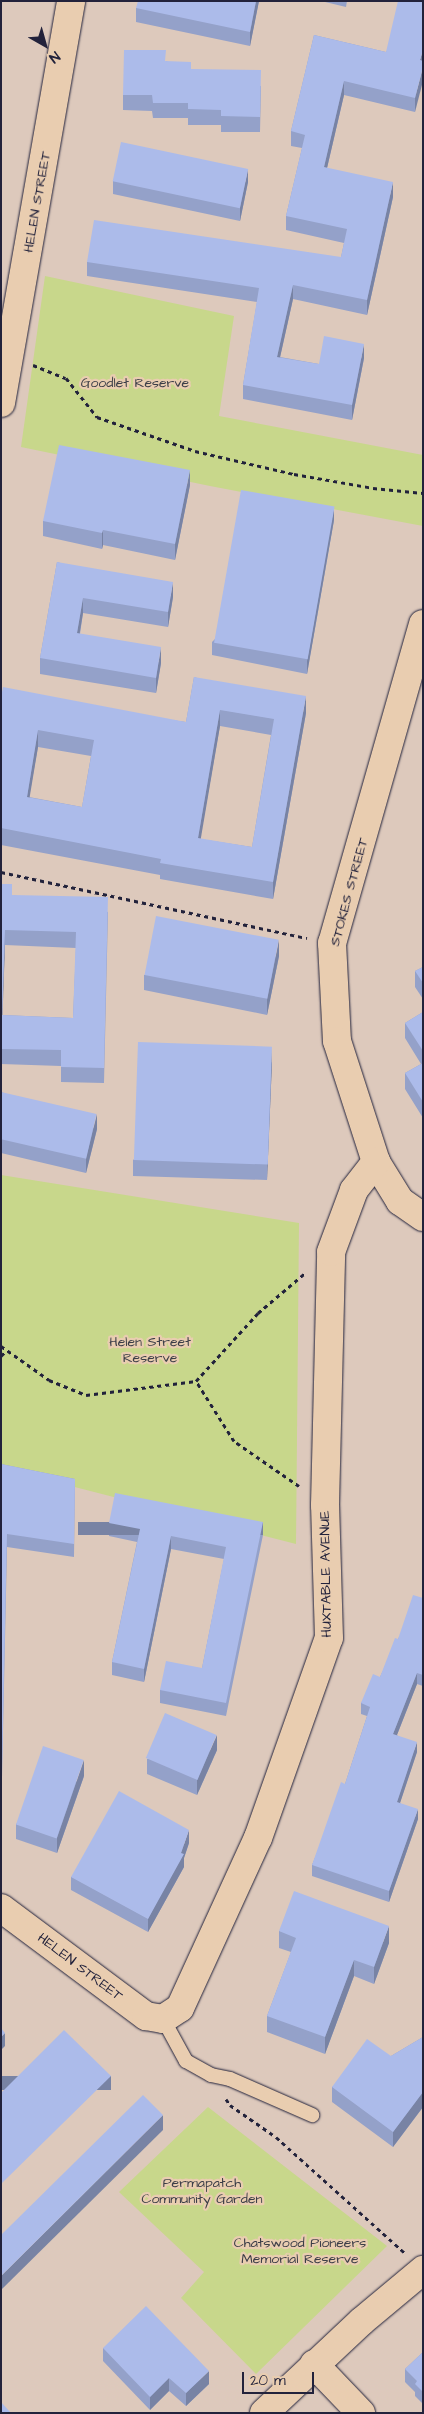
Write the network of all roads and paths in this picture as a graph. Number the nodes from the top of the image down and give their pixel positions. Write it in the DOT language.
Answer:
graph roads {
  1 [pos="71,1"];
  2 [pos="10,361"];
  3 [pos="1,403"];
  4 [pos="423,493"];
  5 [pos="423,624"];
  6 [pos="1,872"];
  7 [pos="332,943"];
  8 [pos="376,1162"];
  9 [pos="423,1217"];
  10 [pos="331,1252"];
  11 [pos="1,1346"];
  12 [pos="6,1351"];
  13 [pos="1,1356"];
  14 [pos="196,1381"];
  15 [pos="325,1505"];
  16 [pos="1,1908"];
  17 [pos="162,2019"];
  18 [pos="211,2076"];
  19 [pos="312,2115"];
  20 [pos="416,2263"];
  21 [pos="314,2364"];
  22 [pos="264,2413"];
  23 [pos="361,2413"];
  1 -- 2 [label="street, HELEN STREET"];
  2 -- 3 [label="street, HELEN STREET"];
  2 -- 4 [label="path"];
  5 -- 7 [label="street, STOKES STREET"];
  6 -- 7 [label="path"];
  7 -- 8 [label="street, STOKES STREET"];
  8 -- 9 [label="street, STOKES STREET"];
  8 -- 10 [label="street, HUXTABLE AVENUE"];
  10 -- 14 [label="path"];
  10 -- 15 [label="street, HUXTABLE AVENUE"];
  11 -- 12 [label="path"];
  12 -- 13 [label="path"];
  12 -- 14 [label="path"];
  14 -- 15 [label="path"];
  15 -- 17 [label="street, HUXTABLE AVENUE"];
  16 -- 17 [label="street, HELEN STREET"];
  17 -- 18 [label="lane"];
  18 -- 19 [label="lane"];
  18 -- 20 [label="path"];
  20 -- 21 [label="street"];
  21 -- 22 [label="street"];
  21 -- 23 [label="street"];
}
